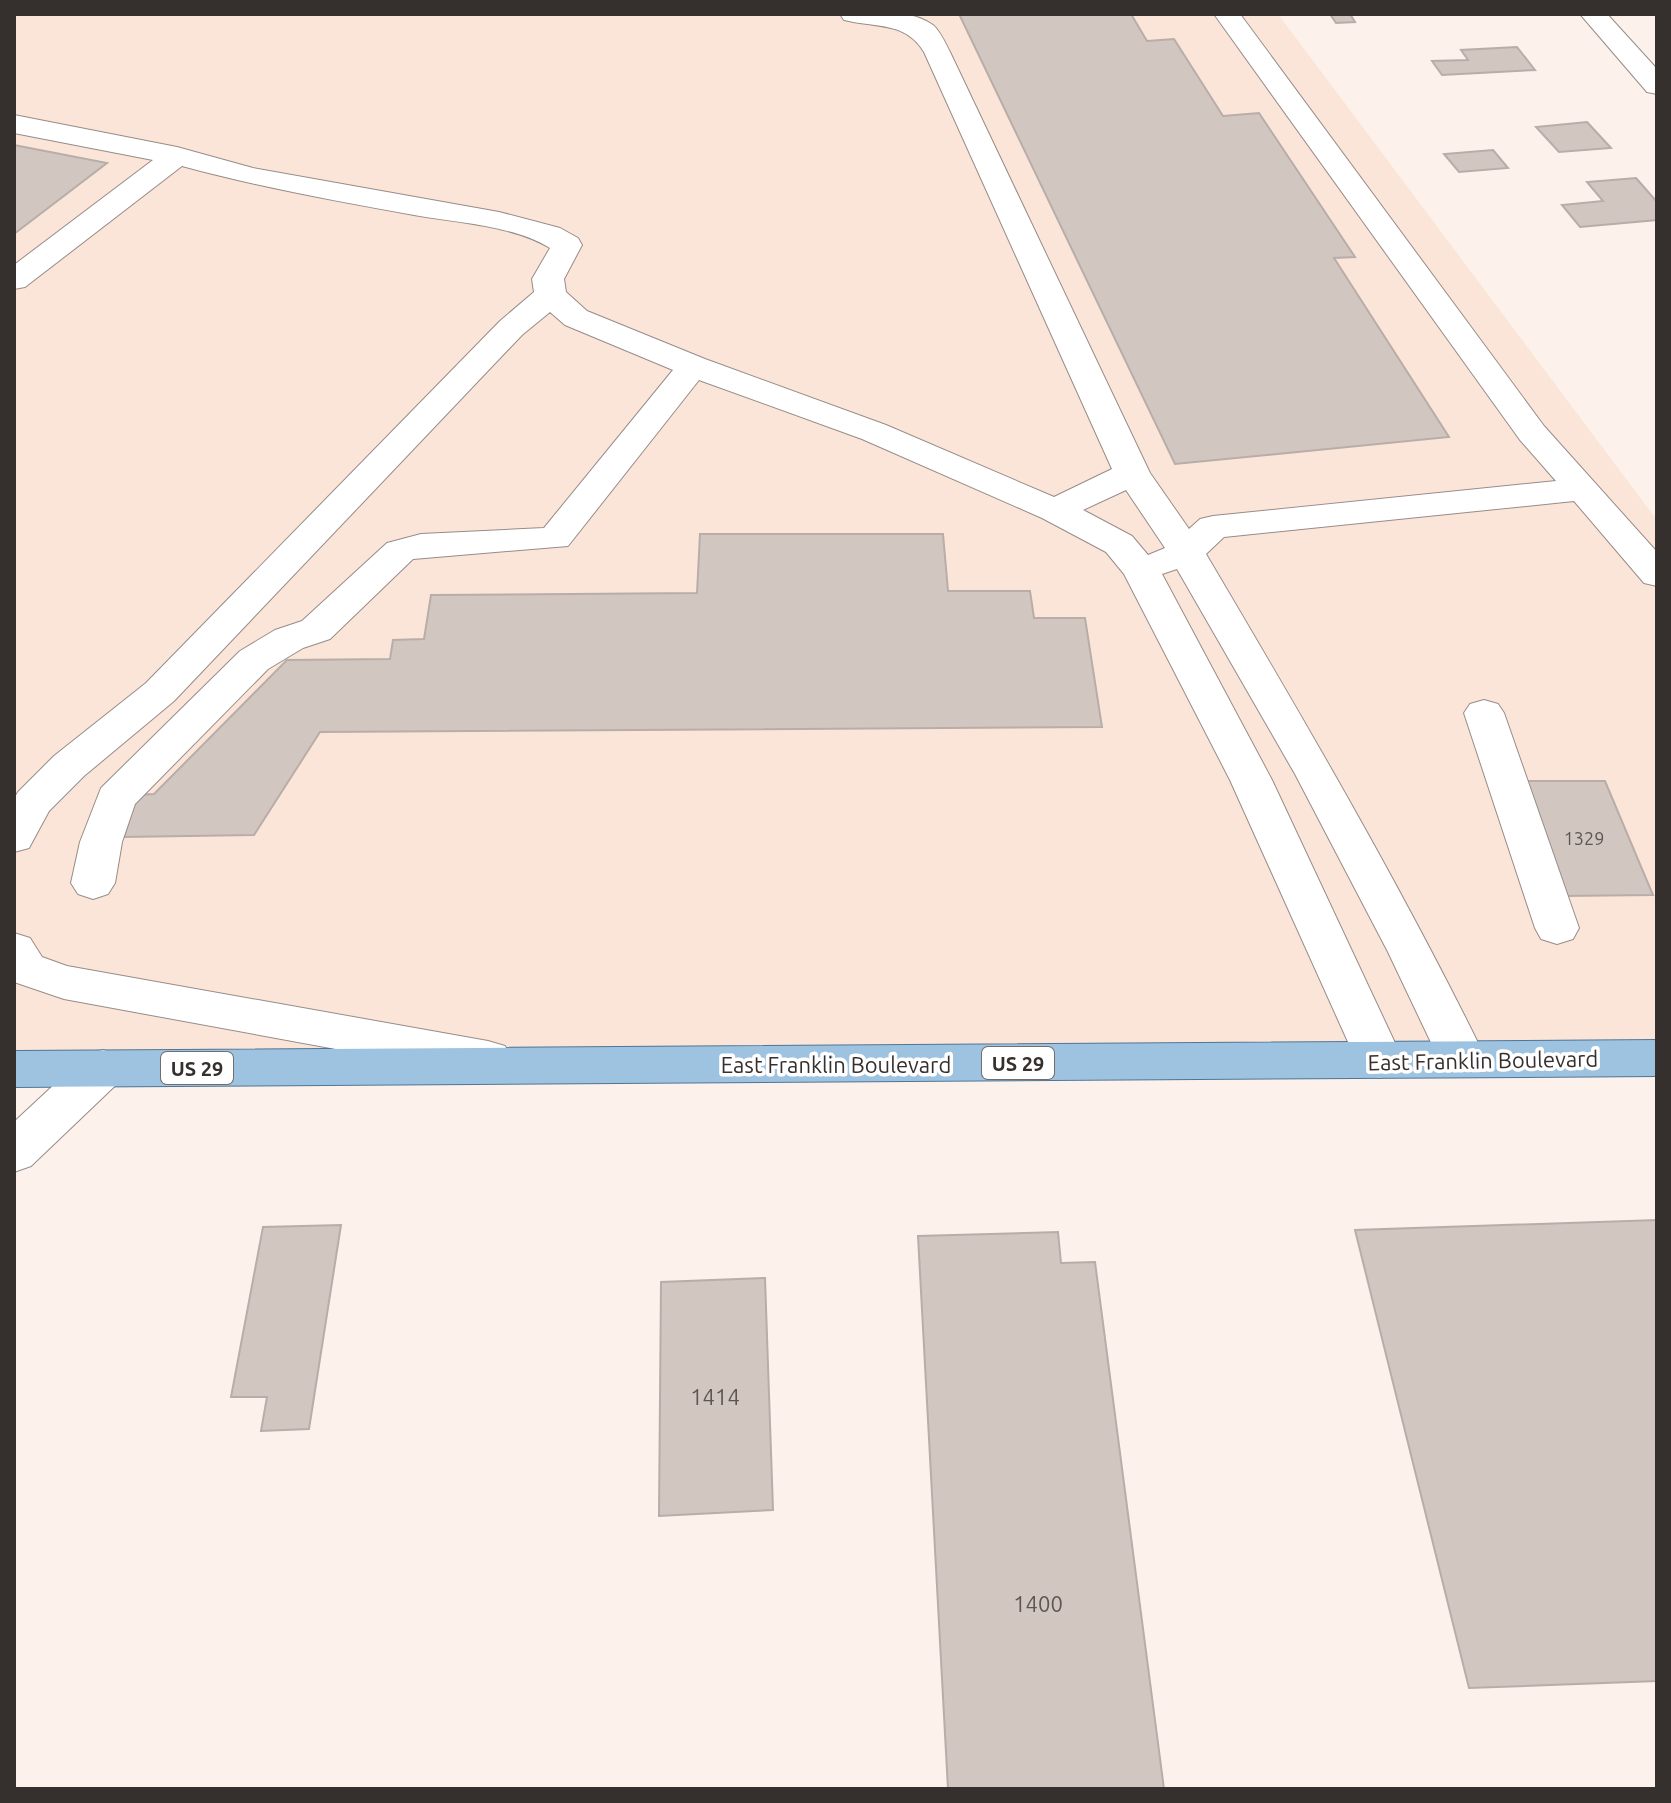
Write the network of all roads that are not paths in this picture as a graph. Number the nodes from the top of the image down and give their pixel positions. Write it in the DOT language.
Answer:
graph roads {
  1 [pos="853,14"];
  2 [pos="1227,14"];
  3 [pos="1593,14"];
  4 [pos="1657,86"];
  5 [pos="14,124"];
  6 [pos="177,156"];
  7 [pos="14,280"];
  8 [pos="550,295"];
  9 [pos="693,366"];
  10 [pos="1132,473"];
  11 [pos="1583,489"];
  12 [pos="1055,510"];
  13 [pos="1186,552"];
  14 [pos="1141,571"];
  15 [pos="1657,575"];
  16 [pos="1211,598"];
  17 [pos="1161,609"];
  18 [pos="160,692"];
  19 [pos="1484,713"];
  20 [pos="1316,774"];
  21 [pos="14,780"];
  22 [pos="1251,780"];
  23 [pos="14,837"];
  24 [pos="93,883"];
  25 [pos="1557,928"];
  26 [pos="14,950"];
  27 [pos="1657,1058"];
  28 [pos="1462,1059"];
  29 [pos="1379,1060"];
  30 [pos="525,1066"];
  31 [pos="103,1068"];
  32 [pos="14,1069"];
  33 [pos="14,1152"];
  1 -- 10 [label="street"];
  2 -- 11 [label="street"];
  3 -- 4 [label="street"];
  5 -- 6 [label="street"];
  6 -- 7 [label="street"];
  6 -- 8 [label="street"];
  8 -- 9 [label="street"];
  8 -- 18 [label="street"];
  9 -- 12 [label="street"];
  9 -- 24 [label="street"];
  10 -- 12 [label="street"];
  10 -- 13 [label="street"];
  11 -- 13 [label="street"];
  11 -- 15 [label="street"];
  12 -- 14 [label="street"];
  13 -- 14 [label="street"];
  13 -- 16 [label="street"];
  14 -- 17 [label="street"];
  16 -- 17 [label="street"];
  16 -- 20 [label="street"];
  17 -- 22 [label="street"];
  18 -- 21 [label="street"];
  18 -- 23 [label="street"];
  19 -- 25 [label="street"];
  20 -- 22 [label="street"];
  20 -- 28 [label="street"];
  22 -- 29 [label="street"];
  26 -- 30 [label="street"];
  27 -- 28 [label="main road, East Franklin Boulevard / US 29"];
  28 -- 29 [label="main road, East Franklin Boulevard / US 29"];
  29 -- 30 [label="main road, East Franklin Boulevard / US 29"];
  30 -- 31 [label="main road, East Franklin Boulevard / US 29"];
  31 -- 32 [label="main road, East Franklin Boulevard / US 29"];
  31 -- 33 [label="street"];
}
